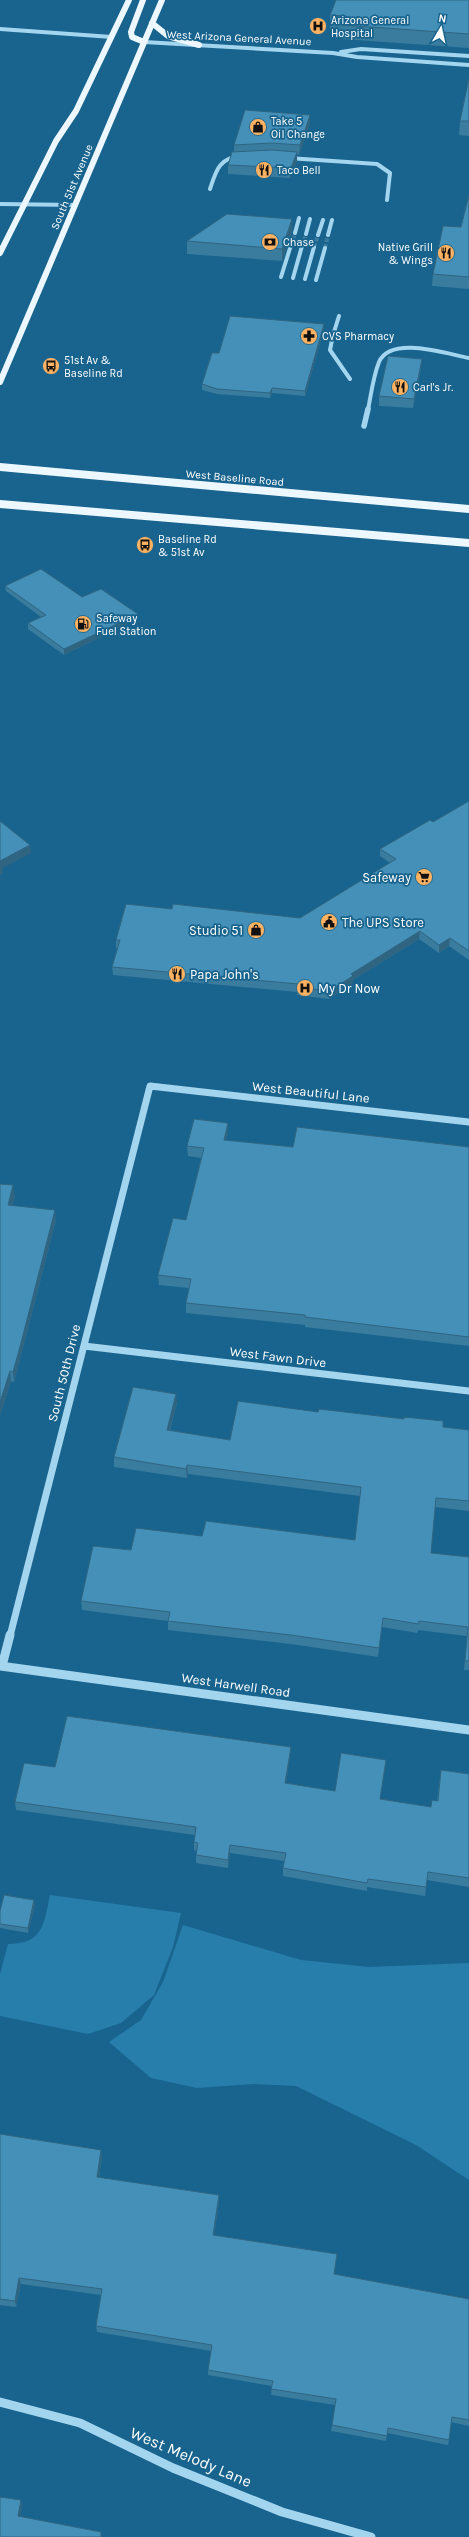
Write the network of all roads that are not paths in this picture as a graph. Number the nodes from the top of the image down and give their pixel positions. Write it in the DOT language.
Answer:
graph roads {
  1 [pos="129,0"];
  2 [pos="143,0"];
  3 [pos="162,0"];
  4 [pos="152,23"];
  5 [pos="0,29"];
  6 [pos="112,37"];
  7 [pos="144,42"];
  8 [pos="199,45"];
  9 [pos="333,53"];
  10 [pos="469,56"];
  11 [pos="469,65"];
  12 [pos="246,155"];
  13 [pos="285,158"];
  14 [pos="210,189"];
  15 [pos="387,200"];
  16 [pos="0,204"];
  17 [pos="76,204"];
  18 [pos="23,205"];
  19 [pos="299,218"];
  20 [pos="310,219"];
  21 [pos="323,220"];
  22 [pos="332,220"];
  23 [pos="295,233"];
  24 [pos="306,234"];
  25 [pos="318,235"];
  26 [pos="328,235"];
  27 [pos="291,245"];
  28 [pos="302,246"];
  29 [pos="314,247"];
  30 [pos="324,248"];
  31 [pos="0,253"];
  32 [pos="281,277"];
  33 [pos="293,278"];
  34 [pos="305,279"];
  35 [pos="316,280"];
  36 [pos="339,316"];
  37 [pos="334,332"];
  38 [pos="332,340"];
  39 [pos="469,358"];
  40 [pos="350,378"];
  41 [pos="0,382"];
  42 [pos="364,426"];
  43 [pos="0,467"];
  44 [pos="0,504"];
  45 [pos="469,509"];
  46 [pos="469,543"];
  47 [pos="150,1086"];
  48 [pos="469,1122"];
  49 [pos="84,1346"];
  50 [pos="469,1391"];
  51 [pos="1,1666"];
  52 [pos="469,1730"];
  53 [pos="0,2402"];
  54 [pos="371,2537"];
  1 -- 6 [label="main road"];
  2 -- 7 [label="main road"];
  3 -- 4 [label="main road, South 51st Avenue"];
  4 -- 7 [label="main road, South 51st Avenue"];
  4 -- 8 [label="main road"];
  5 -- 6 [label="street"];
  6 -- 18 [label="main road"];
  7 -- 8 [label="street, West Arizona General Avenue"];
  7 -- 17 [label="main road, South 51st Avenue"];
  8 -- 9 [label="street, West Arizona General Avenue"];
  9 -- 10 [label="street, West Arizona General Avenue"];
  9 -- 11 [label="street, West Arizona General Avenue"];
  12 -- 14 [label="street"];
  13 -- 15 [label="street"];
  16 -- 18 [label="street"];
  17 -- 18 [label="street"];
  17 -- 41 [label="main road, South 51st Avenue"];
  18 -- 31 [label="main road"];
  19 -- 23 [label="street"];
  20 -- 24 [label="street"];
  21 -- 25 [label="street"];
  22 -- 26 [label="street"];
  27 -- 32 [label="street"];
  28 -- 33 [label="street"];
  29 -- 34 [label="street"];
  30 -- 35 [label="street"];
  36 -- 37 [label="street"];
  38 -- 40 [label="street"];
  39 -- 42 [label="street"];
  43 -- 45 [label="main road, West Baseline Road"];
  44 -- 46 [label="main road"];
  47 -- 48 [label="street, West Beautiful Lane"];
  47 -- 49 [label="street, South 50th Drive"];
  49 -- 50 [label="street, West Fawn Drive"];
  49 -- 51 [label="street, South 50th Drive"];
  51 -- 52 [label="street, West Harwell Road"];
  53 -- 54 [label="street, West Melody Lane"];
}
